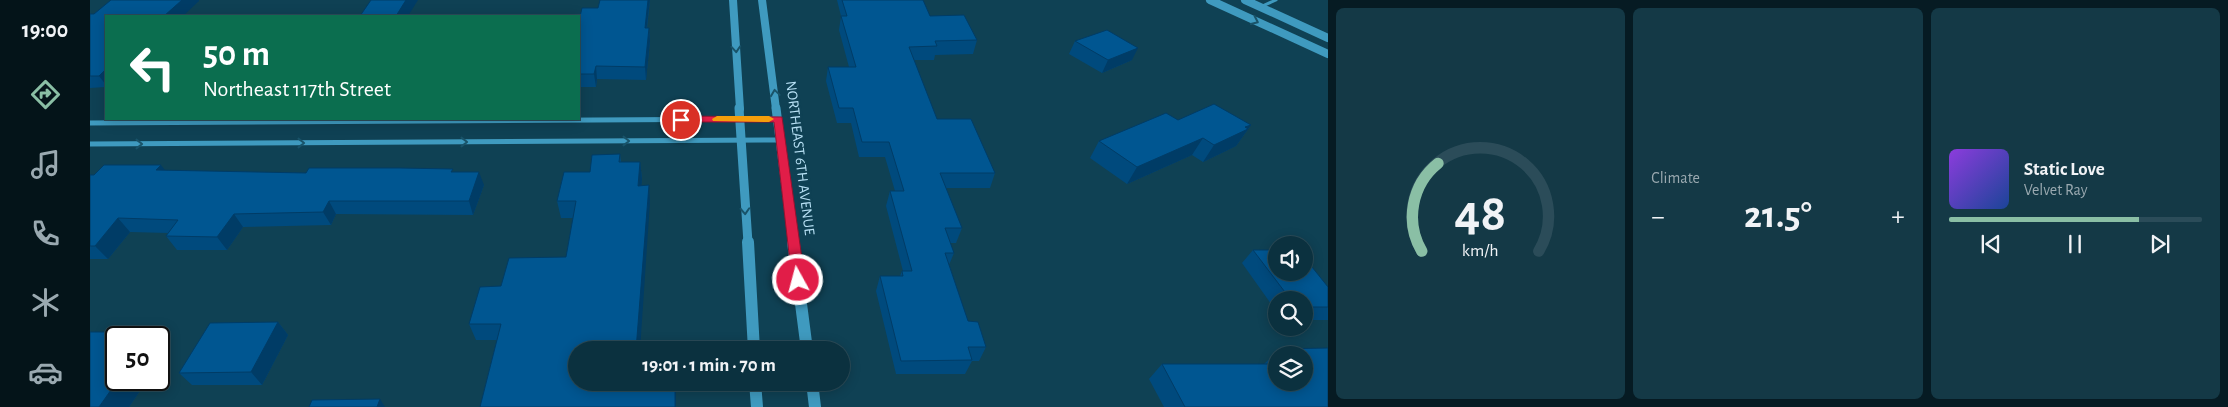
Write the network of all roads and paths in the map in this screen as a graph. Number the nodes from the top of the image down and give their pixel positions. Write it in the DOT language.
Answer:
graph roads {
  1 [pos="733,0"];
  2 [pos="762,0"];
  3 [pos="1210,0"];
  4 [pos="1245,0"];
  5 [pos="1276,0"];
  6 [pos="1260,7"];
  7 [pos="1328,38"];
  8 [pos="1328,54"];
  9 [pos="740,119"];
  10 [pos="778,119"];
  11 [pos="578,120"];
  12 [pos="580,120"];
  13 [pos="90,123"];
  14 [pos="741,140"];
  15 [pos="782,140"];
  16 [pos="90,144"];
  17 [pos="753,341"];
  18 [pos="807,341"];
  19 [pos="756,391"];
  20 [pos="813,391"];
  21 [pos="757,407"];
  22 [pos="815,407"];
  1 -- 9 [label="main road, one-way"];
  10 -- 2 [label="main road, NORTHEAST 6TH AVENUE, one-way"];
  3 -- 8 [label="main road, one-way"];
  4 -- 6 [label="main road"];
  5 -- 6 [label="lane"];
  6 -- 7 [label="main road"];
  9 -- 10 [label="street"];
  9 -- 12 [label="street"];
  9 -- 14 [label="main road"];
  10 -- 15 [label="main road, NORTHEAST 6TH AVENUE"];
  11 -- 13 [label="street"];
  14 -- 15 [label="street"];
  16 -- 14 [label="street, one-way"];
  14 -- 17 [label="main road, one-way"];
  15 -- 18 [label="main road, NORTHEAST 6TH AVENUE"];
  19 -- 21 [label="main road"];
  20 -- 22 [label="main road"];
}
